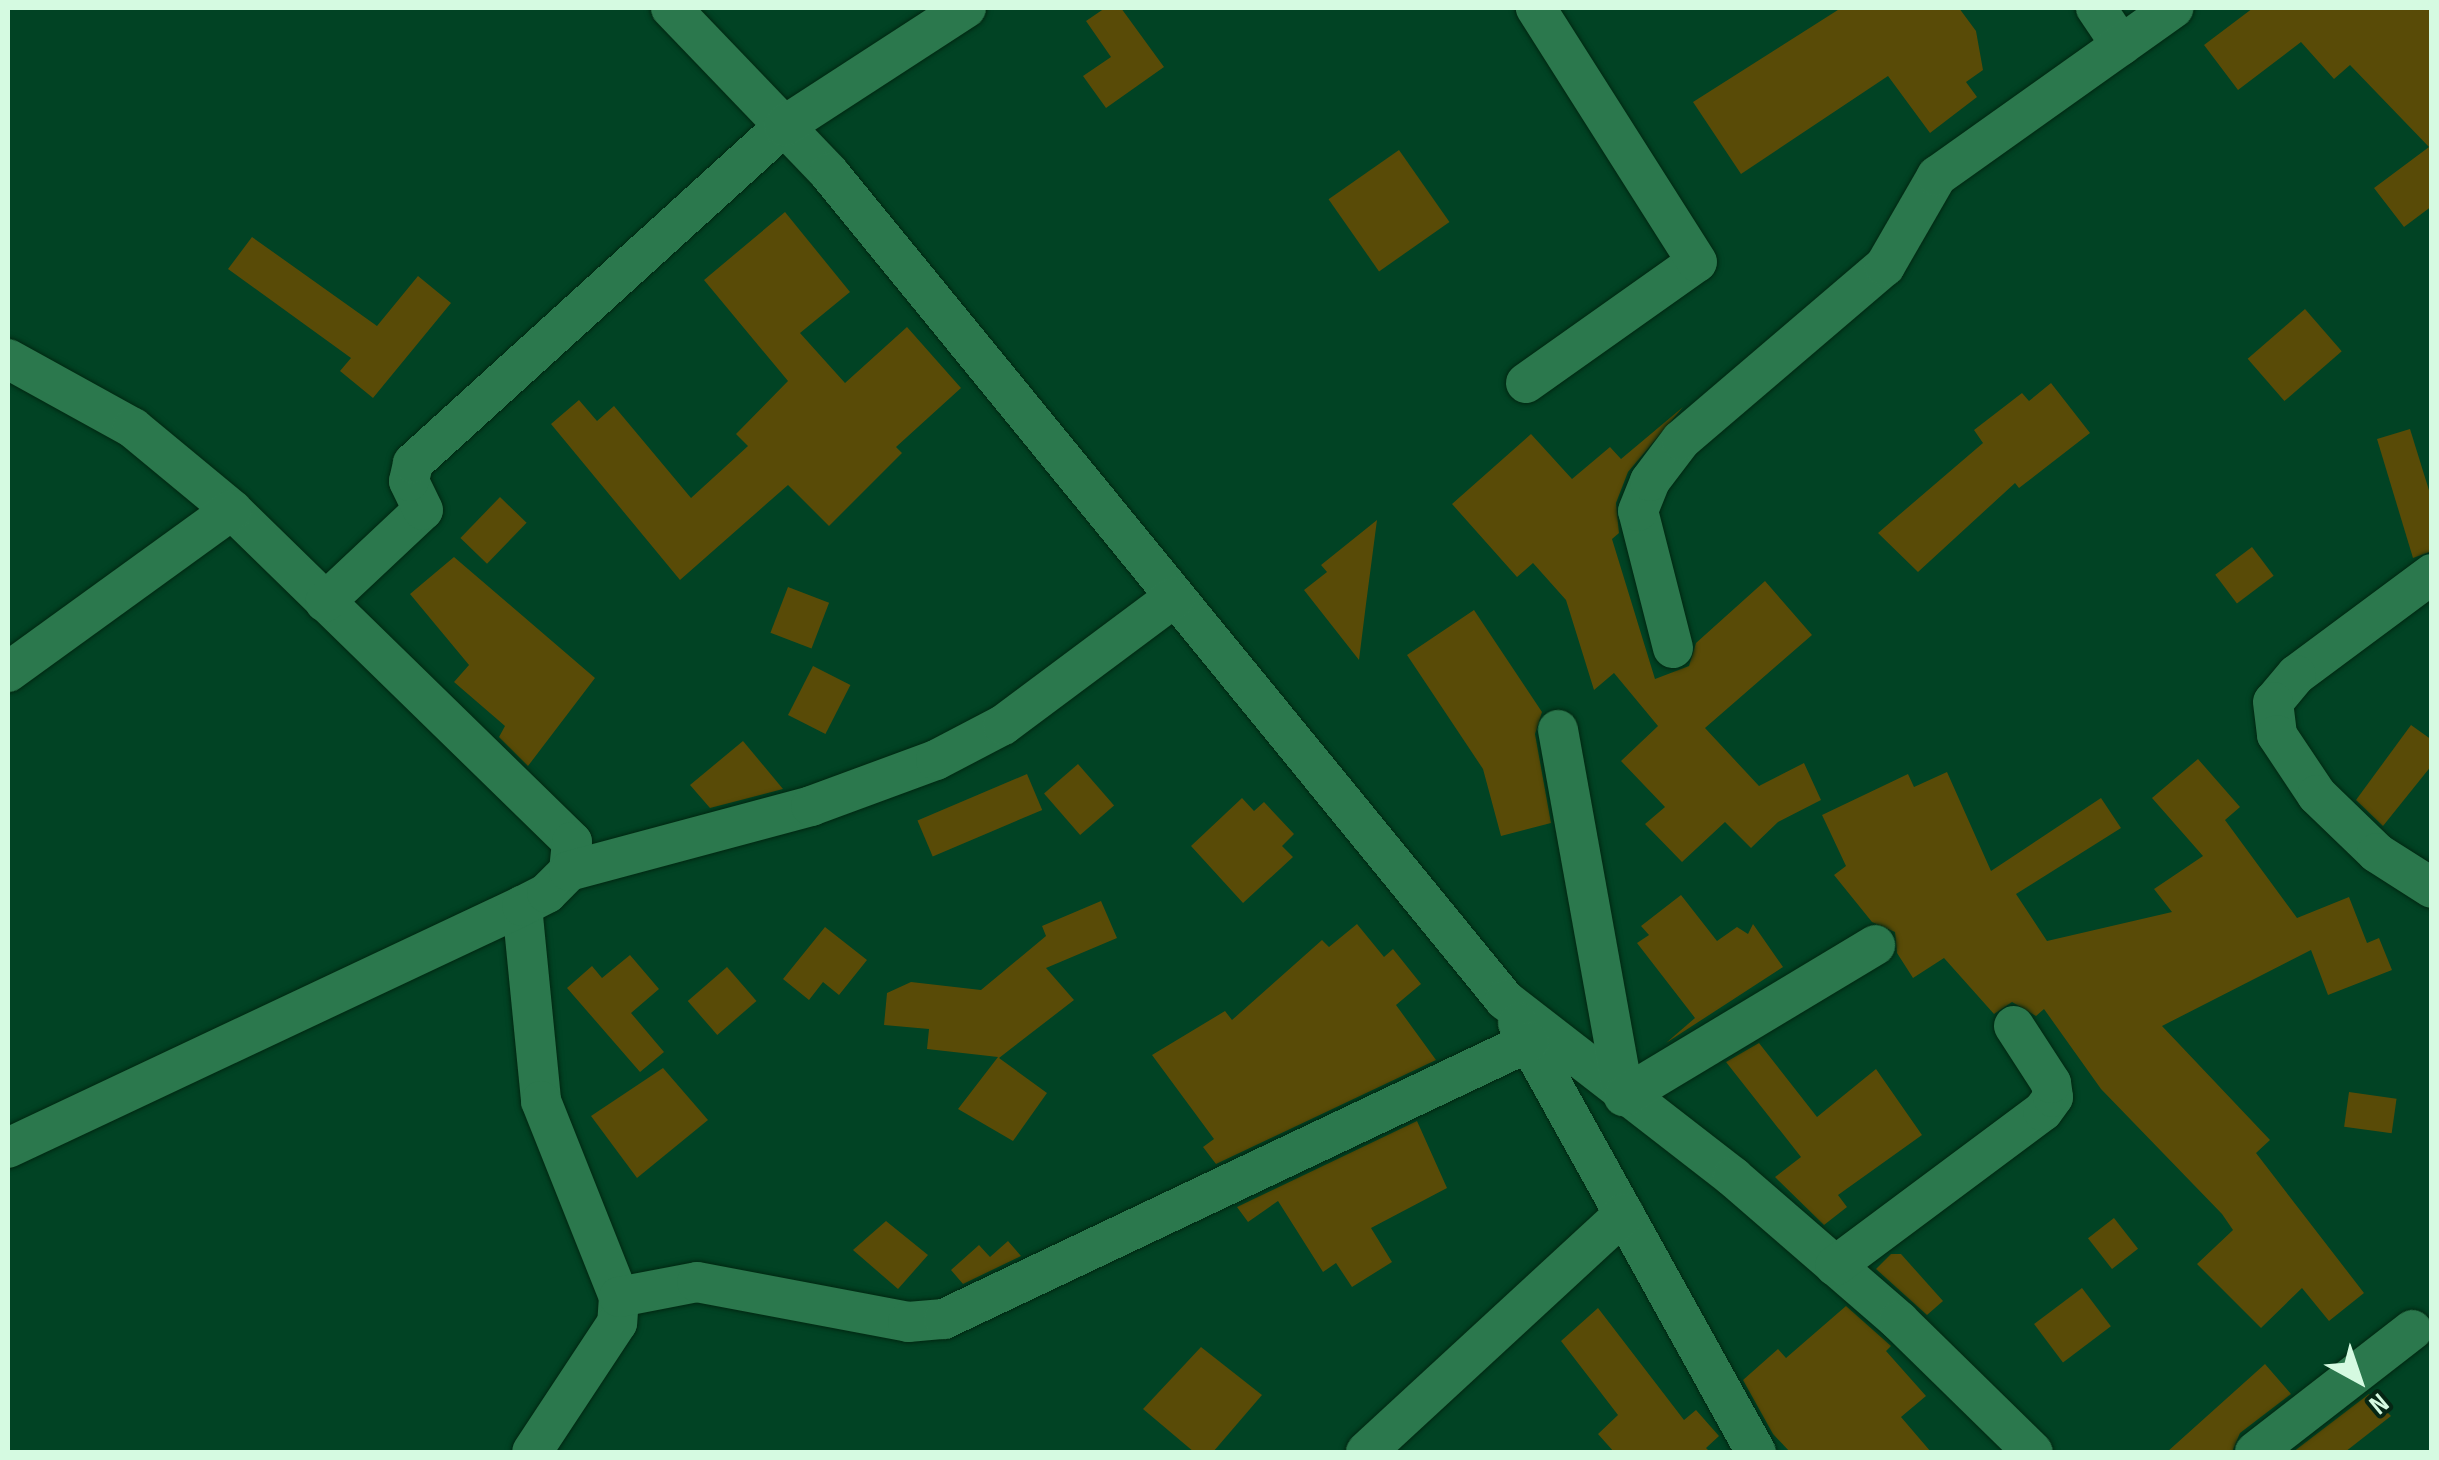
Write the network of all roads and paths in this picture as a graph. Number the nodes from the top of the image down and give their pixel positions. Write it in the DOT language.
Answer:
graph roads {
  1 [pos="670,8"];
  2 [pos="966,8"];
  3 [pos="1536,8"];
  4 [pos="2096,8"];
  5 [pos="2173,8"];
  6 [pos="2120,45"];
  7 [pos="784,126"];
  8 [pos="8,359"];
  9 [pos="1526,383"];
  10 [pos="232,510"];
  11 [pos="2432,574"];
  12 [pos="1175,596"];
  13 [pos="325,602"];
  14 [pos="1673,648"];
  15 [pos="8,672"];
  16 [pos="1558,730"];
  17 [pos="569,870"];
  18 [pos="2432,888"];
  19 [pos="522,906"];
  20 [pos="1875,945"];
  21 [pos="1505,1000"];
  22 [pos="2014,1026"];
  23 [pos="1529,1042"];
  24 [pos="1624,1096"];
  25 [pos="8,1148"];
  26 [pos="1624,1214"];
  27 [pos="1835,1266"];
  28 [pos="619,1297"];
  29 [pos="2412,1330"];
  30 [pos="532,1452"];
  31 [pos="1366,1452"];
  32 [pos="1756,1452"];
  33 [pos="2033,1452"];
  34 [pos="2255,1452"];
  1 -- 7 [label="street"];
  2 -- 7 [label="street"];
  3 -- 9 [label="street"];
  4 -- 6 [label="street"];
  5 -- 6 [label="street"];
  6 -- 14 [label="street"];
  7 -- 12 [label="street"];
  7 -- 13 [label="street"];
  8 -- 10 [label="street"];
  10 -- 13 [label="street"];
  10 -- 15 [label="street"];
  11 -- 18 [label="street"];
  12 -- 17 [label="street"];
  12 -- 21 [label="street"];
  13 -- 17 [label="street"];
  16 -- 24 [label="street"];
  17 -- 19 [label="street"];
  19 -- 25 [label="street"];
  19 -- 28 [label="street"];
  20 -- 24 [label="street"];
  21 -- 23 [label="street"];
  21 -- 24 [label="street"];
  22 -- 27 [label="street"];
  23 -- 26 [label="street"];
  23 -- 28 [label="street"];
  24 -- 27 [label="street"];
  26 -- 31 [label="street"];
  26 -- 32 [label="street"];
  27 -- 33 [label="street"];
  28 -- 30 [label="street"];
  29 -- 34 [label="street"];
}
